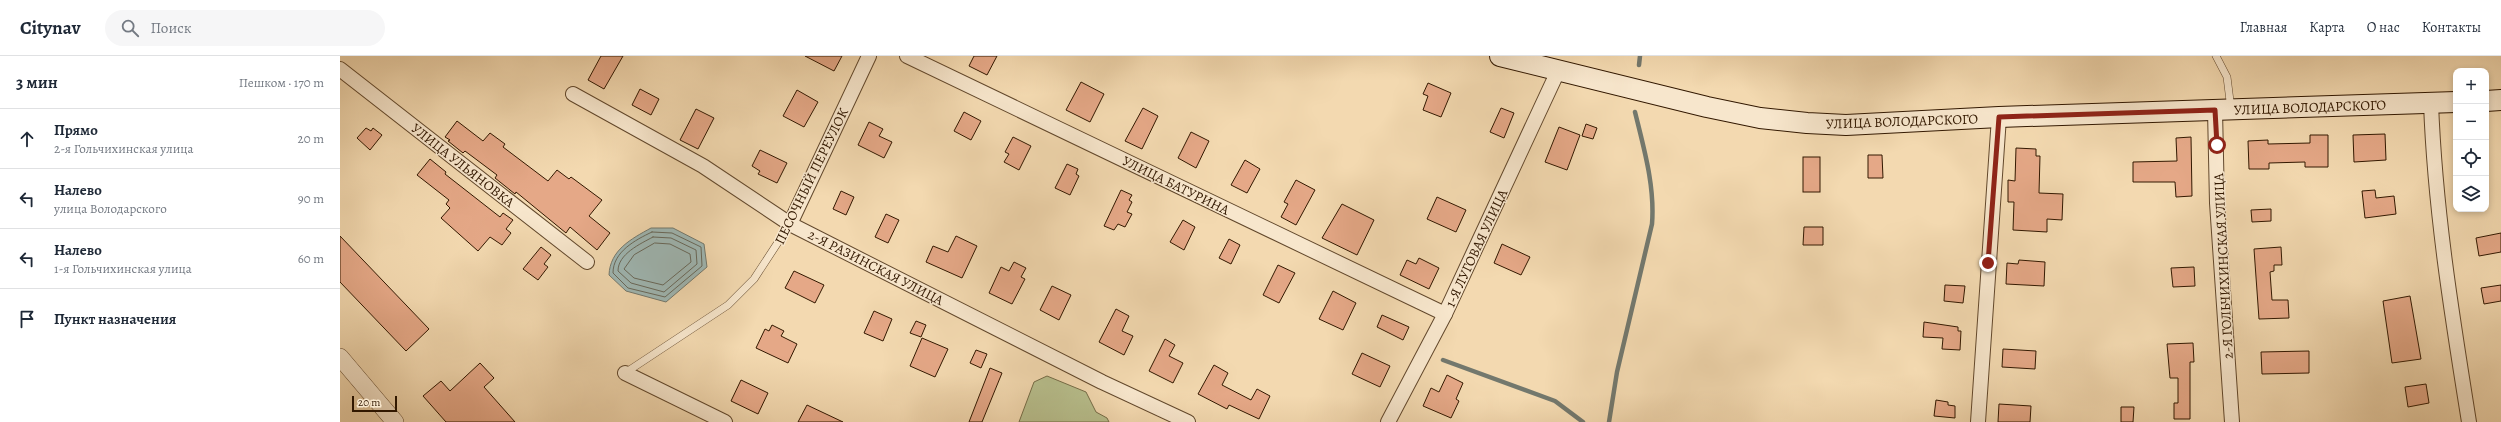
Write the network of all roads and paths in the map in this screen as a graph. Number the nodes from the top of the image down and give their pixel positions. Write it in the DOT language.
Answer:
graph roads {
  1 [pos="869,56"];
  2 [pos="907,56"];
  3 [pos="1500,56"];
  4 [pos="2216,56"];
  5 [pos="340,69"];
  6 [pos="1558,71"];
  7 [pos="574,94"];
  8 [pos="2501,100"];
  9 [pos="2489,101"];
  10 [pos="2453,102"];
  11 [pos="2431,104"];
  12 [pos="2223,110"];
  13 [pos="1999,117"];
  14 [pos="790,224"];
  15 [pos="587,262"];
  16 [pos="1445,314"];
  17 [pos="340,356"];
  18 [pos="625,373"];
  19 [pos="395,422"];
  20 [pos="725,422"];
  21 [pos="1188,422"];
  22 [pos="1388,422"];
  23 [pos="1978,422"];
  24 [pos="2232,422"];
  25 [pos="2469,422"];
  1 -- 14 [label="street, ПЕСОЧНЫЙ ПЕРЕУЛОК"];
  2 -- 16 [label="street, УЛИЦА БАТУРИНА"];
  3 -- 6 [label="main road, УЛИЦА ВОЛОДАРСКОГО"];
  4 -- 12 [label="lane"];
  5 -- 15 [label="street, УЛИЦА УЛЬЯНОВКА"];
  6 -- 13 [label="main road, УЛИЦА ВОЛОДАРСКОГО"];
  6 -- 16 [label="street, 1-Я ЛУГОВАЯ УЛИЦА"];
  7 -- 14 [label="street, 2-Я РАЗИНСКАЯ УЛИЦА"];
  8 -- 9 [label="main road"];
  10 -- 11 [label="main road, УЛИЦА ВОЛОДАРСКОГО"];
  11 -- 12 [label="main road, УЛИЦА ВОЛОДАРСКОГО"];
  11 -- 25 [label="street"];
  12 -- 13 [label="main road, УЛИЦА ВОЛОДАРСКОГО"];
  12 -- 24 [label="street, 2-Я ГОЛЬЧИХИНСКАЯ УЛИЦА"];
  13 -- 23 [label="street"];
  14 -- 18 [label="lane, ПЕСОЧНЫЙ ПЕРЕУЛОК"];
  14 -- 21 [label="street, 2-Я РАЗИНСКАЯ УЛИЦА"];
  16 -- 22 [label="street, 1-Я ЛУГОВАЯ УЛИЦА"];
  17 -- 19 [label="street"];
  18 -- 20 [label="street"];
}
